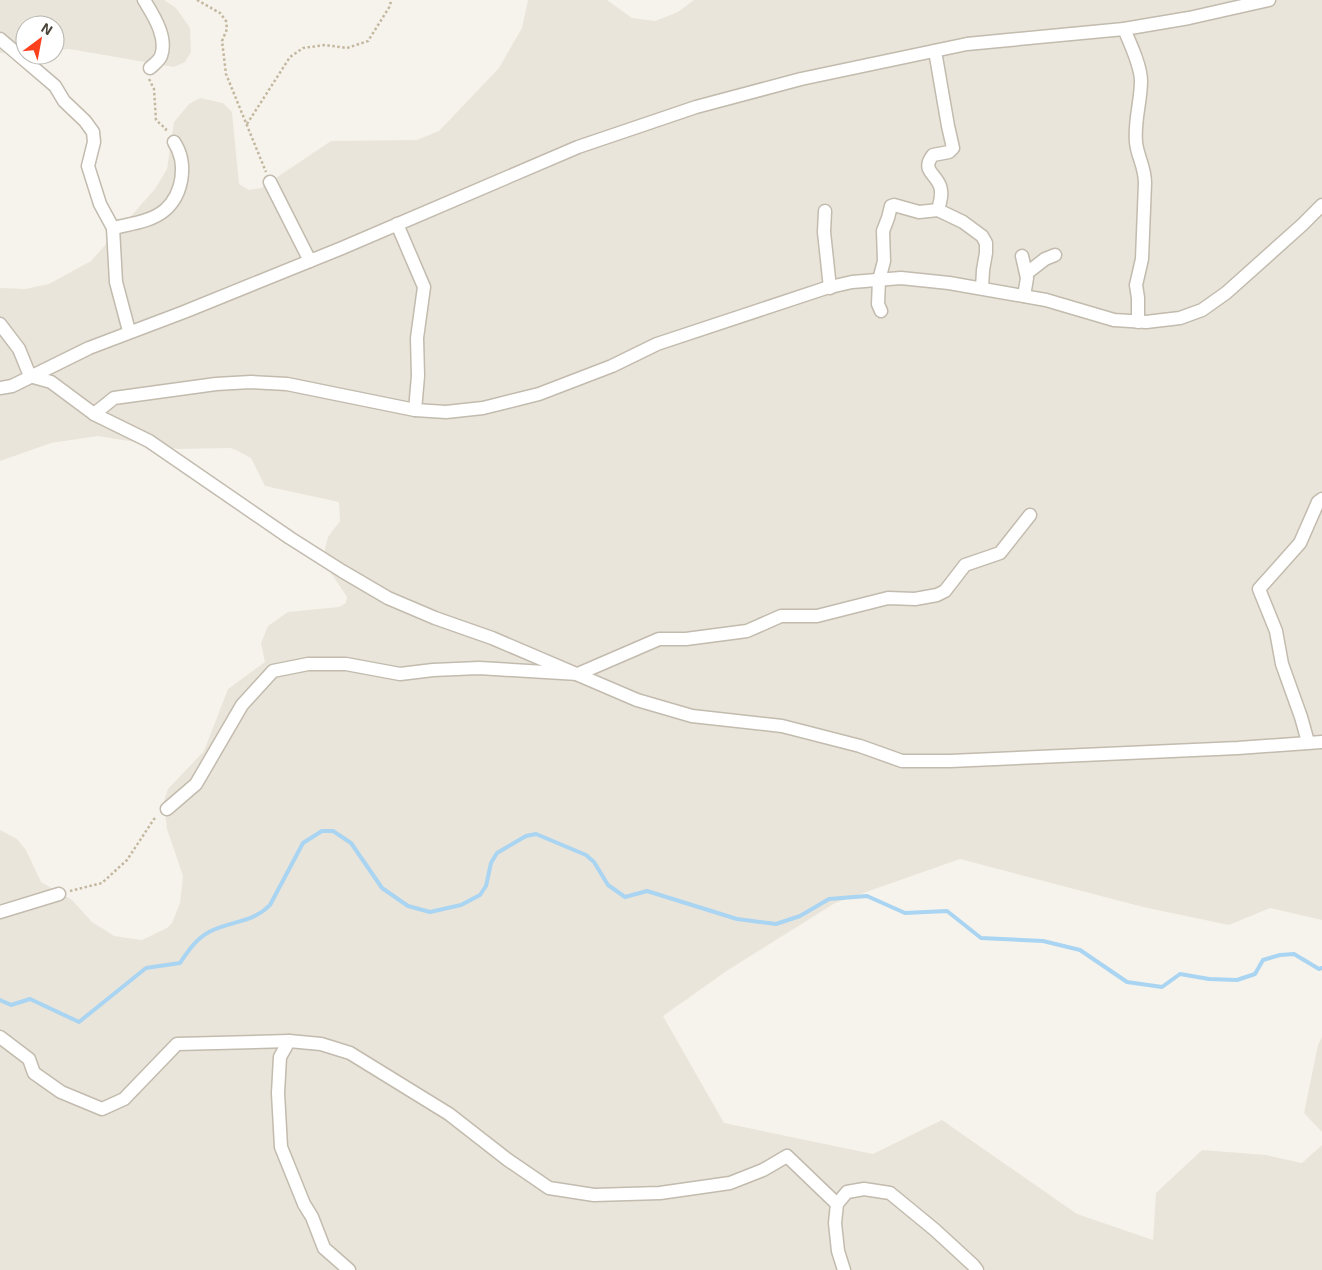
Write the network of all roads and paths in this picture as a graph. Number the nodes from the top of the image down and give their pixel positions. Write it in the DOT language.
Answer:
graph roads {
  1 [pos="144,0"];
  2 [pos="197,0"];
  3 [pos="391,0"];
  4 [pos="1269,0"];
  5 [pos="1124,29"];
  6 [pos="0,39"];
  7 [pos="935,51"];
  8 [pos="150,68"];
  9 [pos="247,124"];
  10 [pos="174,142"];
  11 [pos="270,182"];
  12 [pos="1322,205"];
  13 [pos="938,210"];
  14 [pos="825,211"];
  15 [pos="397,224"];
  16 [pos="113,228"];
  17 [pos="1055,254"];
  18 [pos="1022,256"];
  19 [pos="310,261"];
  20 [pos="1027,273"];
  21 [pos="879,280"];
  22 [pos="830,288"];
  23 [pos="982,288"];
  24 [pos="1024,296"];
  25 [pos="881,311"];
  26 [pos="1138,322"];
  27 [pos="0,324"];
  28 [pos="129,331"];
  29 [pos="30,376"];
  30 [pos="0,388"];
  31 [pos="415,410"];
  32 [pos="94,414"];
  33 [pos="1322,499"];
  34 [pos="1030,514"];
  35 [pos="578,674"];
  36 [pos="1308,742"];
  37 [pos="1322,742"];
  38 [pos="167,809"];
  39 [pos="59,894"];
  40 [pos="0,912"];
  41 [pos="0,1037"];
  42 [pos="289,1041"];
  43 [pos="837,1204"];
  44 [pos="348,1270"];
  45 [pos="844,1270"];
  46 [pos="977,1270"];
  1 -- 8 [label="street"];
  2 -- 9 [label="path"];
  3 -- 9 [label="path"];
  4 -- 5 [label="street"];
  5 -- 7 [label="street"];
  5 -- 26 [label="street"];
  6 -- 16 [label="street"];
  7 -- 13 [label="street"];
  7 -- 15 [label="street"];
  8 -- 10 [label="path"];
  9 -- 11 [label="path"];
  10 -- 16 [label="street"];
  11 -- 19 [label="street"];
  12 -- 26 [label="street"];
  13 -- 21 [label="street"];
  13 -- 23 [label="street"];
  14 -- 22 [label="street"];
  15 -- 19 [label="street"];
  15 -- 31 [label="street"];
  16 -- 28 [label="street"];
  17 -- 20 [label="street"];
  18 -- 20 [label="street"];
  19 -- 28 [label="street"];
  20 -- 24 [label="street"];
  21 -- 22 [label="street"];
  21 -- 23 [label="street"];
  21 -- 25 [label="street"];
  22 -- 31 [label="street"];
  23 -- 24 [label="street"];
  24 -- 26 [label="street"];
  27 -- 29 [label="street"];
  28 -- 29 [label="street"];
  29 -- 30 [label="street"];
  29 -- 32 [label="street"];
  31 -- 32 [label="street"];
  32 -- 35 [label="street"];
  33 -- 36 [label="street"];
  34 -- 35 [label="street"];
  35 -- 36 [label="street"];
  35 -- 38 [label="street"];
  36 -- 37 [label="street"];
  38 -- 39 [label="path"];
  39 -- 40 [label="street"];
  41 -- 42 [label="street"];
  42 -- 43 [label="street"];
  42 -- 44 [label="street"];
  43 -- 45 [label="street"];
  43 -- 46 [label="street"];
}
